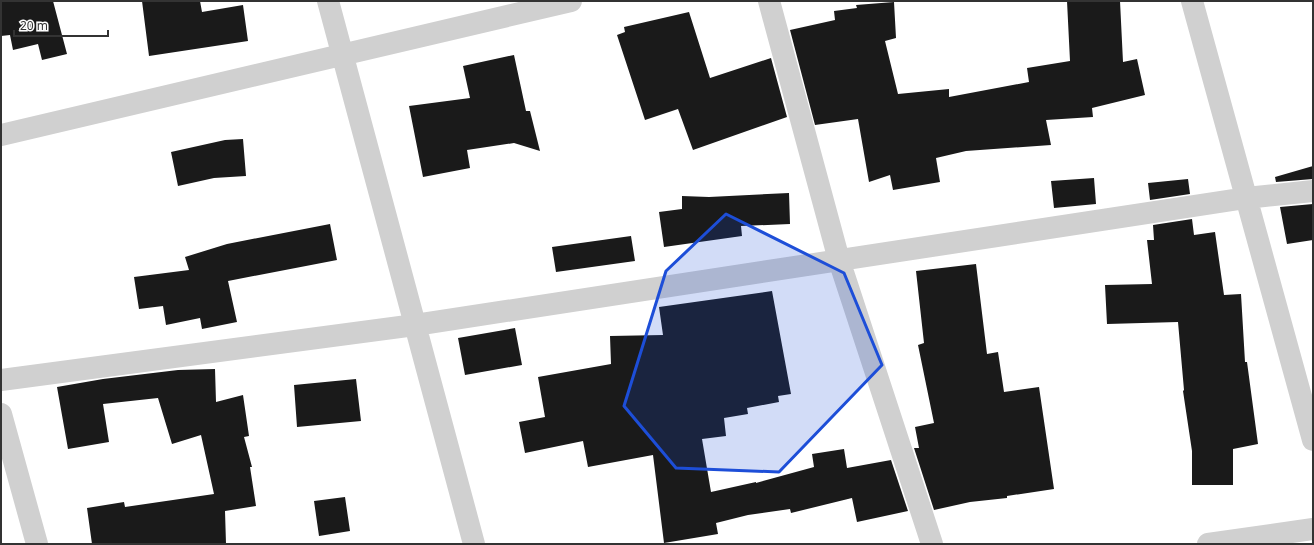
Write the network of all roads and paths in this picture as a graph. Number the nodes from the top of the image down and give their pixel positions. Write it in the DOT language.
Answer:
graph roads {
  1 [pos="328,1"];
  2 [pos="571,1"];
  3 [pos="769,1"];
  4 [pos="1192,1"];
  5 [pos="343,55"];
  6 [pos="1,136"];
  7 [pos="1313,191"];
  8 [pos="1246,198"];
  9 [pos="840,260"];
  10 [pos="415,325"];
  11 [pos="1,380"];
  12 [pos="1,414"];
  13 [pos="1313,440"];
  14 [pos="1313,529"];
  15 [pos="37,544"];
  16 [pos="474,544"];
  17 [pos="932,544"];
  18 [pos="1208,544"];
  1 -- 5 [label="street"];
  2 -- 5 [label="street"];
  3 -- 9 [label="street"];
  4 -- 8 [label="street"];
  5 -- 6 [label="street"];
  5 -- 10 [label="street"];
  7 -- 8 [label="street"];
  8 -- 9 [label="street"];
  8 -- 13 [label="street"];
  9 -- 10 [label="street"];
  9 -- 17 [label="street"];
  10 -- 11 [label="street"];
  10 -- 16 [label="street"];
  12 -- 15 [label="street"];
  14 -- 18 [label="street"];
}
